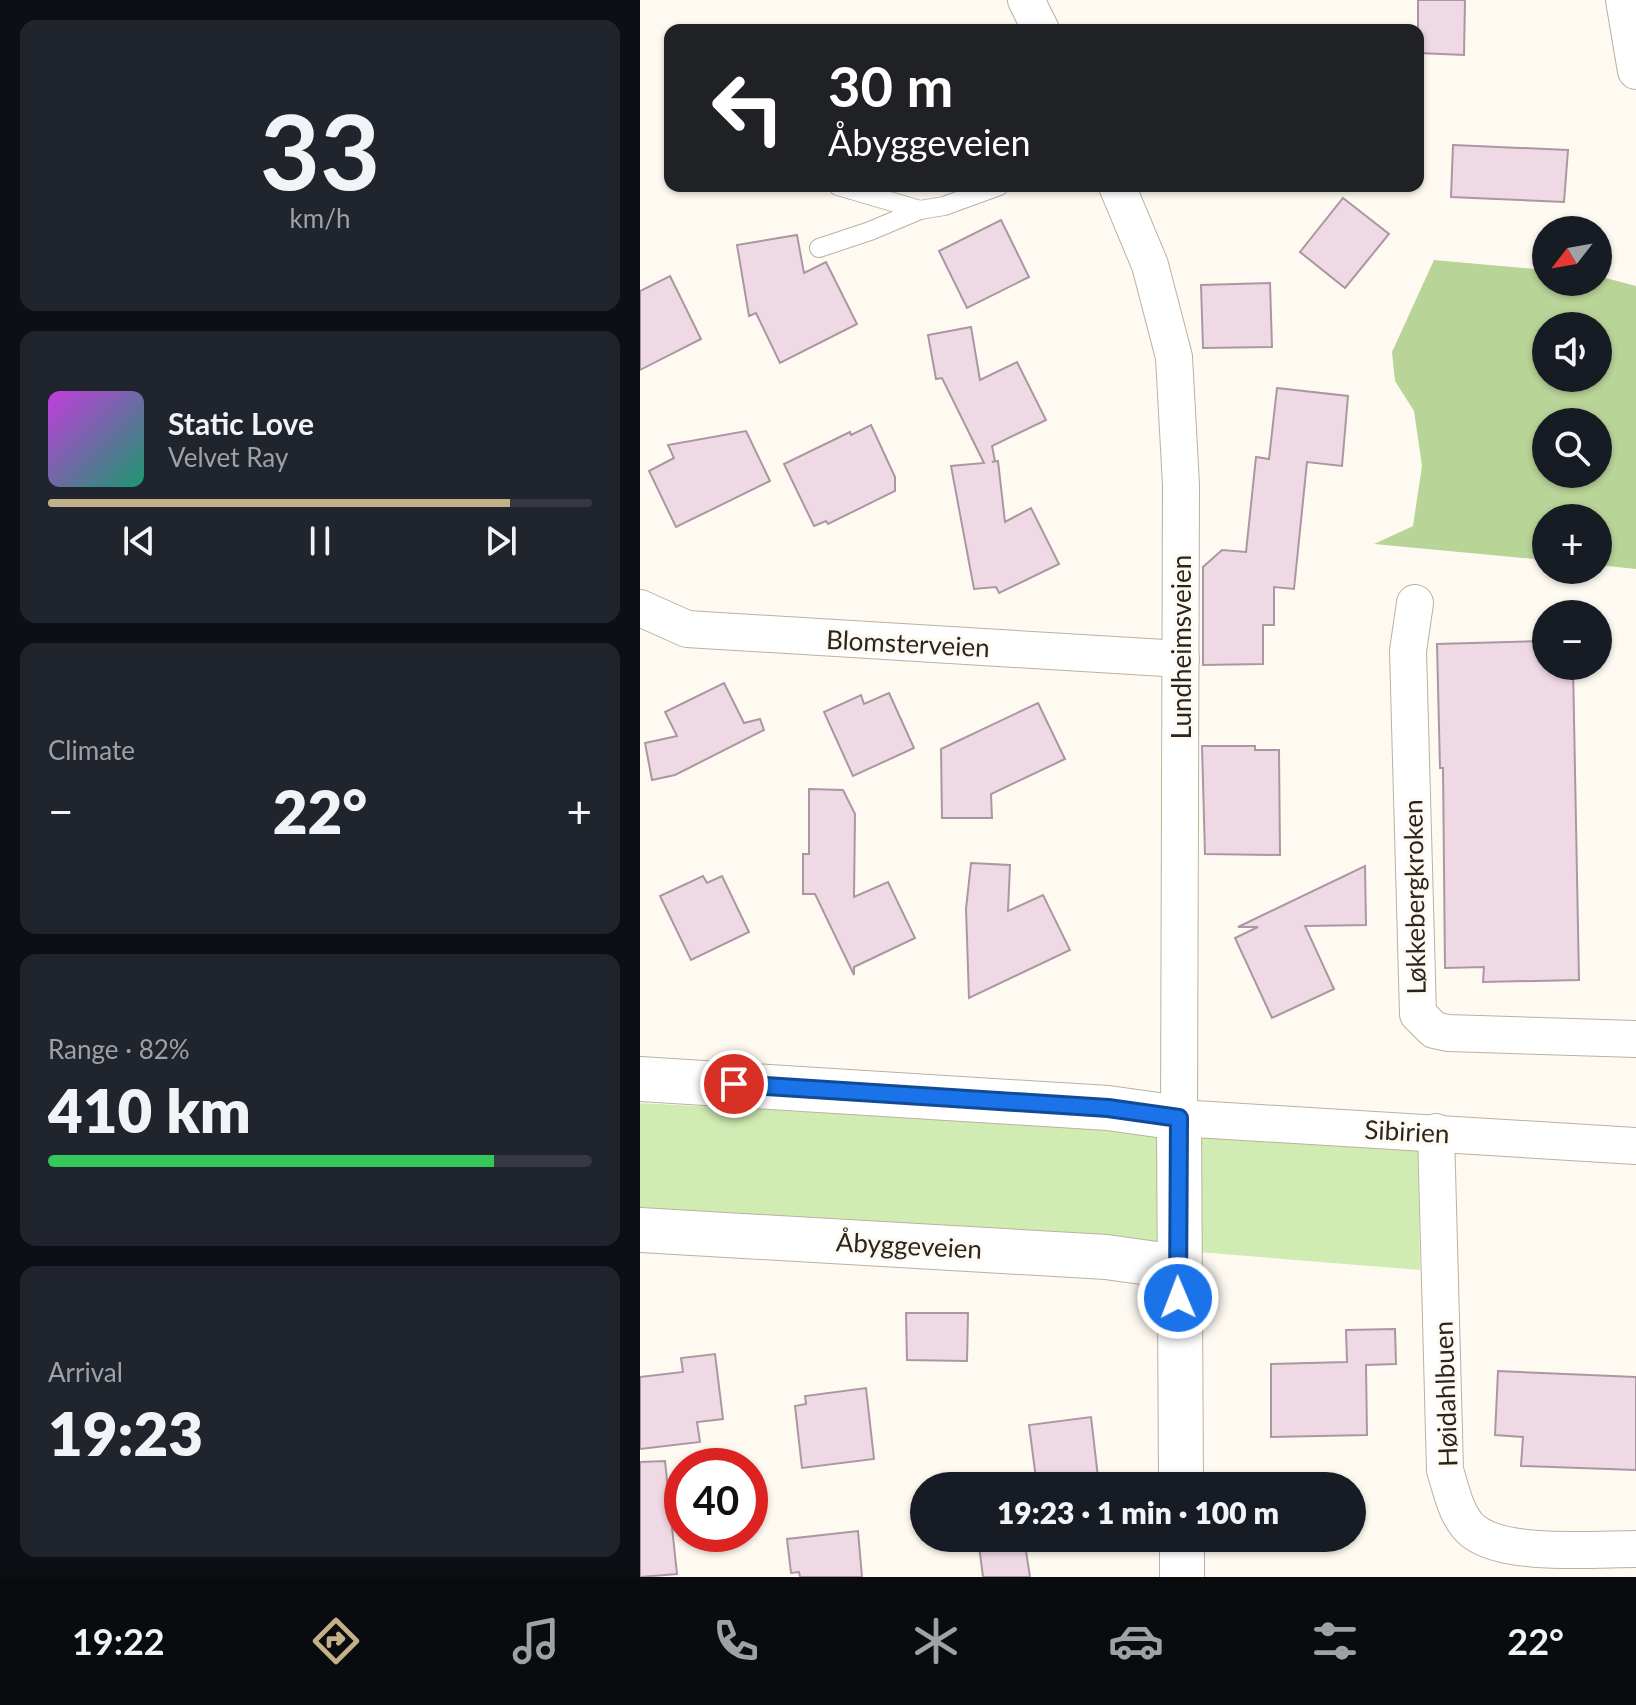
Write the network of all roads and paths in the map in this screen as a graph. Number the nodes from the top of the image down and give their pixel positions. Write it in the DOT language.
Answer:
graph roads {
  1 [pos="1026,0"];
  2 [pos="1624,0"];
  3 [pos="1038,24"];
  4 [pos="1636,71"];
  5 [pos="858,192"];
  6 [pos="982,192"];
  7 [pos="1120,192"];
  8 [pos="920,210"];
  9 [pos="819,248"];
  10 [pos="1415,603"];
  11 [pos="640,608"];
  12 [pos="1181,659"];
  13 [pos="1636,1039"];
  14 [pos="640,1079"];
  15 [pos="1179,1118"];
  16 [pos="1436,1132"];
  17 [pos="1636,1146"];
  18 [pos="640,1230"];
  19 [pos="1178,1267"];
  20 [pos="1181,1472"];
  21 [pos="1636,1549"];
  22 [pos="1182,1552"];
  23 [pos="1182,1577"];
  1 -- 3 [label="street"];
  2 -- 4 [label="street"];
  5 -- 8 [label="lane"];
  6 -- 8 [label="lane"];
  7 -- 12 [label="street, Lundheimsveien"];
  8 -- 9 [label="lane"];
  10 -- 13 [label="street, Løkkebergkroken"];
  11 -- 12 [label="street, Blomsterveien"];
  12 -- 15 [label="street, Lundheimsveien"];
  14 -- 15 [label="street"];
  15 -- 16 [label="street, Sibirien"];
  15 -- 19 [label="street"];
  16 -- 17 [label="street, Sibirien"];
  16 -- 21 [label="street, Høidahlbuen"];
  18 -- 19 [label="street, Åbyggeveien"];
  19 -- 20 [label="street"];
  22 -- 23 [label="street"];
}
